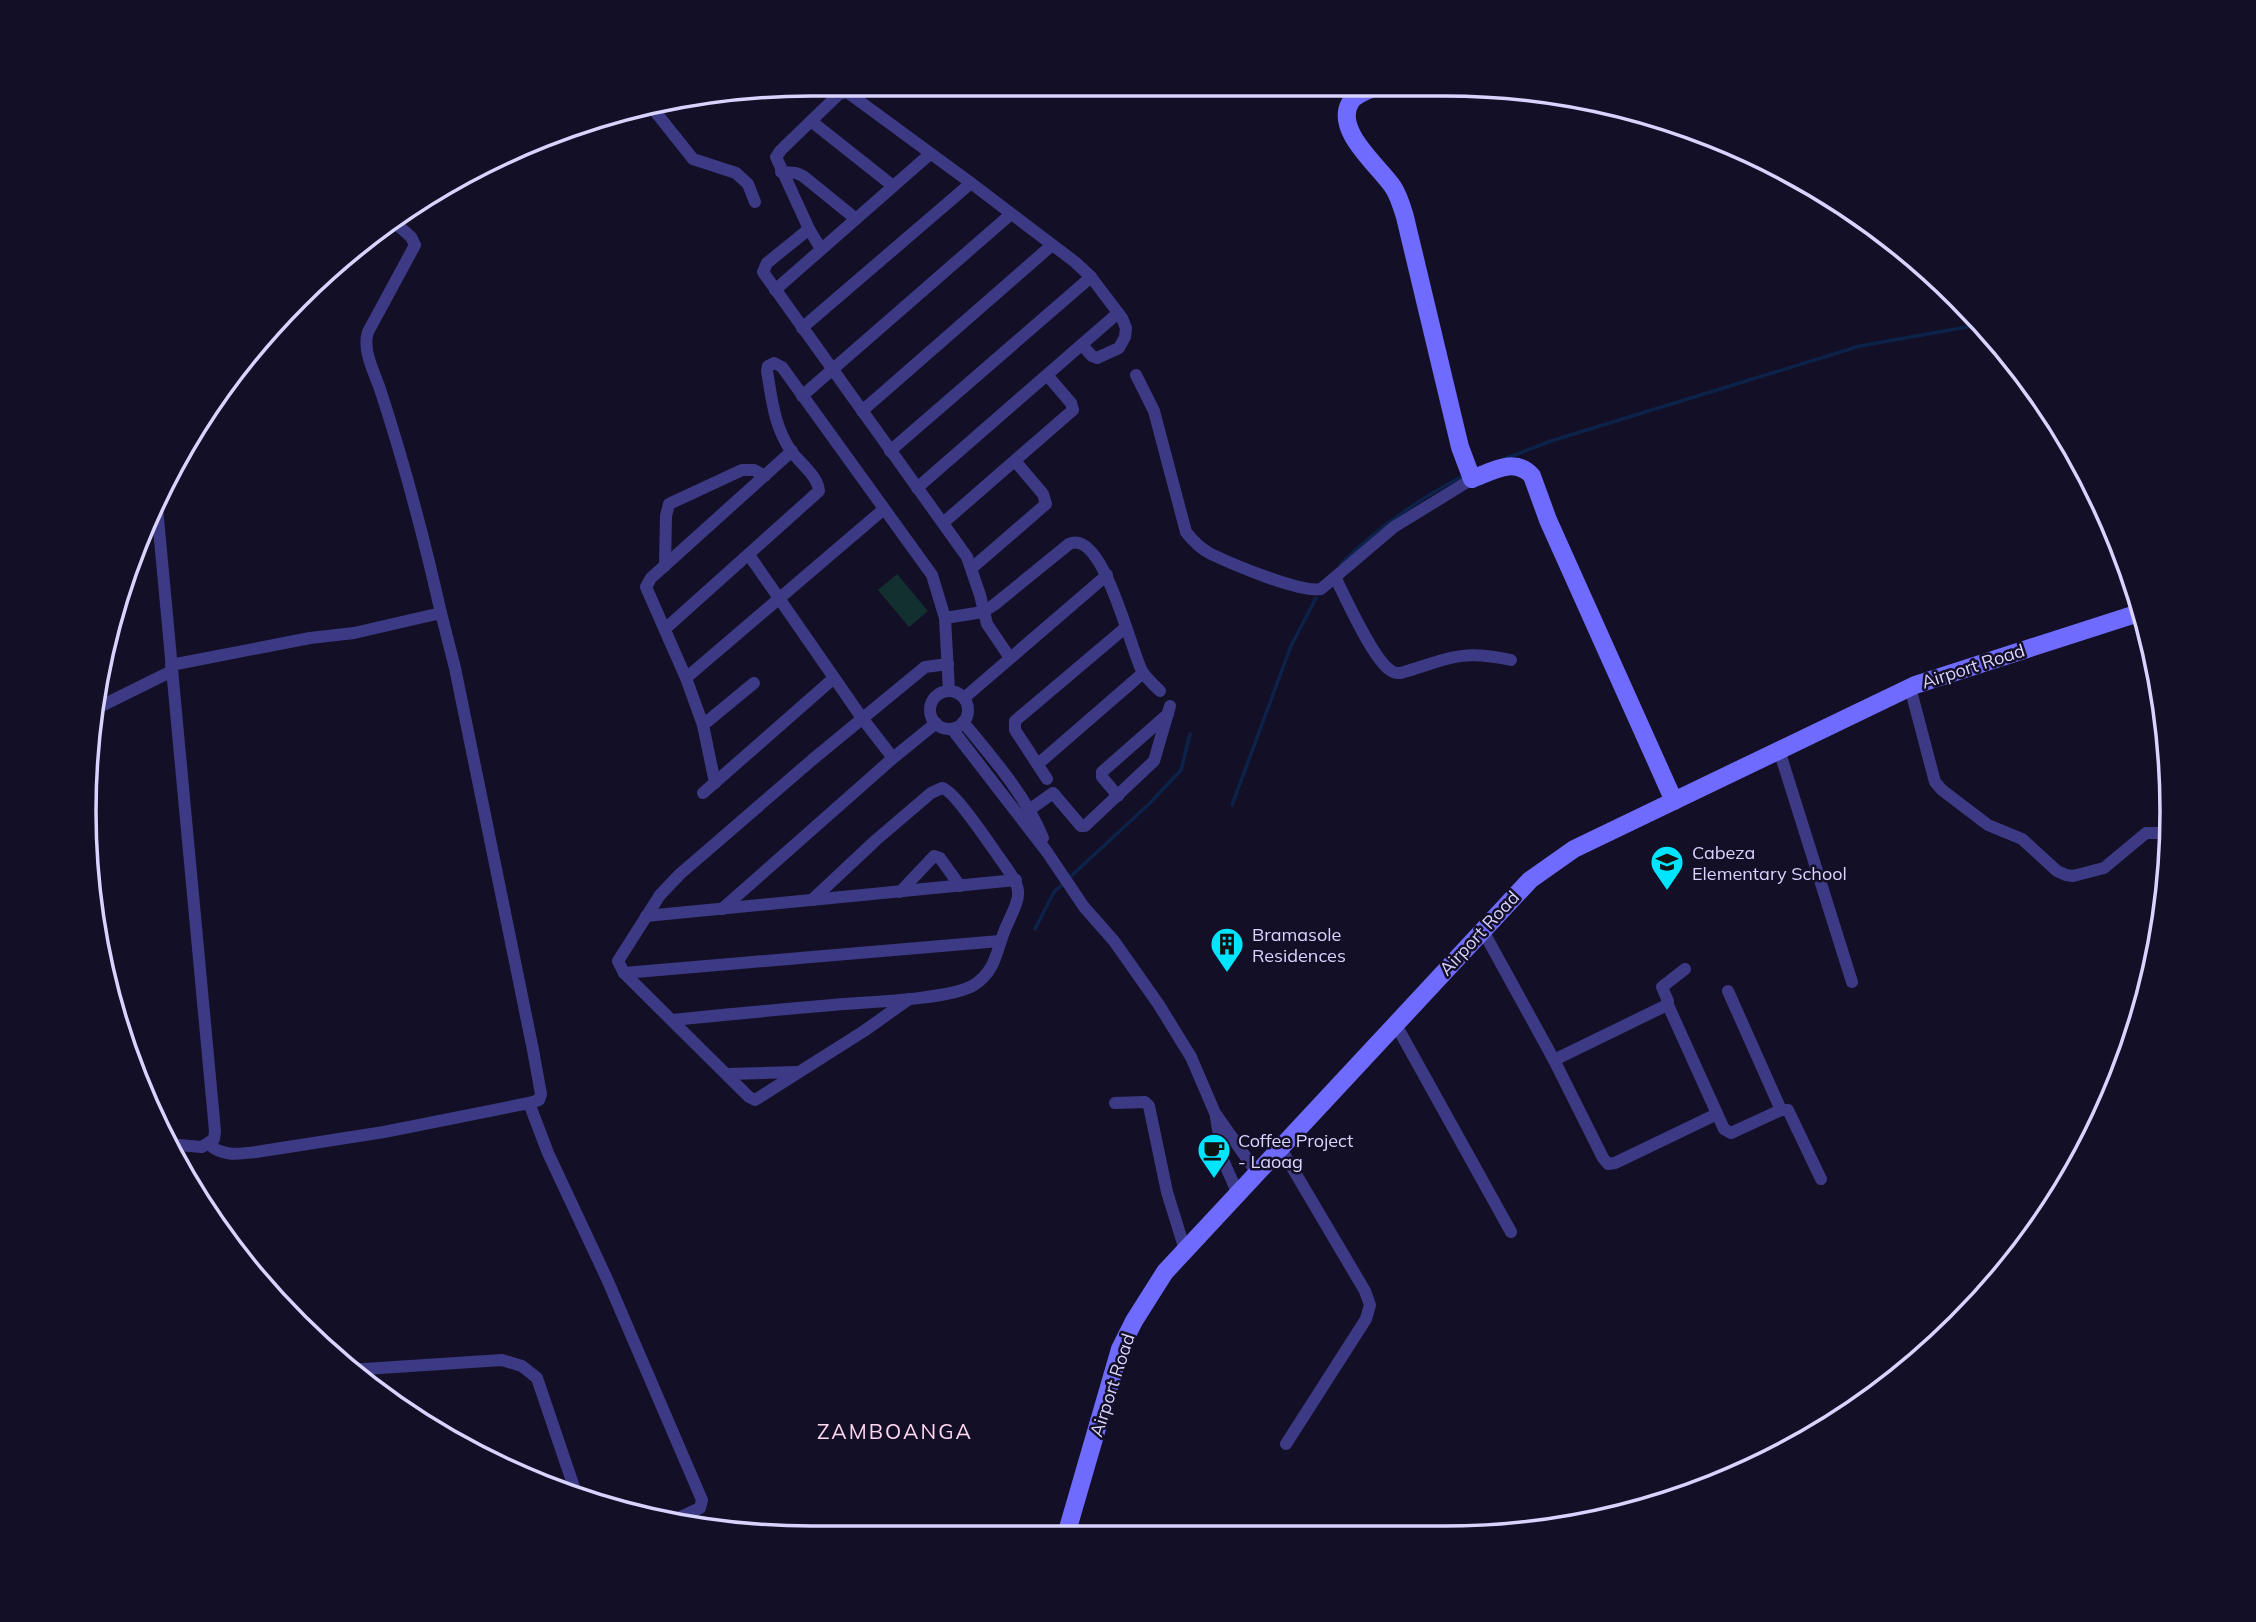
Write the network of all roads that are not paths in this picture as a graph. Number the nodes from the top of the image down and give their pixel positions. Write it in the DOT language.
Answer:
graph roads {
  1 [pos="837,96"];
  2 [pos="852,96"];
  3 [pos="1359,96"];
  4 [pos="657,114"];
  5 [pos="811,121"];
  6 [pos="930,154"];
  7 [pos="781,172"];
  8 [pos="971,183"];
  9 [pos="893,186"];
  10 [pos="755,202"];
  11 [pos="1011,214"];
  12 [pos="856,219"];
  13 [pos="400,227"];
  14 [pos="809,229"];
  15 [pos="1052,245"];
  16 [pos="821,249"];
  17 [pos="1090,277"];
  18 [pos="775,290"];
  19 [pos="1118,313"];
  20 [pos="802,328"];
  21 [pos="1082,345"];
  22 [pos="831,370"];
  23 [pos="1047,375"];
  24 [pos="1136,375"];
  25 [pos="802,396"];
  26 [pos="862,411"];
  27 [pos="792,451"];
  28 [pos="890,452"];
  29 [pos="1015,461"];
  30 [pos="765,475"];
  31 [pos="1472,479"];
  32 [pos="917,488"];
  33 [pos="884,509"];
  34 [pos="158,521"];
  35 [pos="943,523"];
  36 [pos="749,555"];
  37 [pos="665,566"];
  38 [pos="972,568"];
  39 [pos="1107,575"];
  40 [pos="1336,579"];
  41 [pos="780,598"];
  42 [pos="983,612"];
  43 [pos="441,613"];
  44 [pos="2132,615"];
  45 [pos="945,618"];
  46 [pos="1125,628"];
  47 [pos="665,629"];
  48 [pos="1010,658"];
  49 [pos="1511,660"];
  50 [pos="948,664"];
  51 [pos="172,668"];
  52 [pos="1143,673"];
  53 [pos="686,678"];
  54 [pos="834,678"];
  55 [pos="754,682"];
  56 [pos="1910,687"];
  57 [pos="949,691"];
  58 [pos="1160,691"];
  59 [pos="964,698"];
  60 [pos="104,704"];
  61 [pos="862,718"];
  62 [pos="936,723"];
  63 [pos="703,725"];
  64 [pos="958,725"];
  65 [pos="1779,750"];
  66 [pos="893,758"];
  67 [pos="1038,764"];
  68 [pos="993,770"];
  69 [pos="1048,779"];
  70 [pos="715,783"];
  71 [pos="703,793"];
  72 [pos="1118,796"];
  73 [pos="1674,802"];
  74 [pos="1029,810"];
  75 [pos="2159,832"];
  76 [pos="1047,852"];
  77 [pos="1016,880"];
  78 [pos="960,886"];
  79 [pos="900,892"];
  80 [pos="812,900"];
  81 [pos="722,909"];
  82 [pos="646,916"];
  83 [pos="1482,929"];
  84 [pos="1000,940"];
  85 [pos="1685,969"];
  86 [pos="624,972"];
  87 [pos="1852,982"];
  88 [pos="1728,991"];
  89 [pos="909,999"];
  90 [pos="1667,1003"];
  91 [pos="673,1020"];
  92 [pos="1395,1023"];
  93 [pos="1554,1060"];
  94 [pos="796,1072"];
  95 [pos="728,1074"];
  96 [pos="529,1102"];
  97 [pos="1115,1103"];
  98 [pos="1781,1110"];
  99 [pos="1215,1113"];
  100 [pos="1717,1114"];
  101 [pos="209,1144"];
  102 [pos="180,1146"];
  103 [pos="1280,1147"];
  104 [pos="1257,1173"];
  105 [pos="1821,1179"];
  106 [pos="1238,1194"];
  107 [pos="1511,1232"];
  108 [pos="1185,1250"];
  109 [pos="365,1369"];
  110 [pos="1286,1444"];
  111 [pos="573,1485"];
  112 [pos="686,1514"];
  113 [pos="1069,1526"];
  1 -- 5 [label="street"];
  2 -- 6 [label="street"];
  3 -- 31 [label="main road"];
  4 -- 10 [label="street"];
  5 -- 7 [label="street"];
  5 -- 9 [label="street"];
  6 -- 8 [label="street"];
  6 -- 9 [label="street"];
  7 -- 12 [label="street"];
  7 -- 14 [label="street"];
  8 -- 11 [label="street"];
  8 -- 20 [label="street"];
  9 -- 12 [label="street"];
  11 -- 15 [label="street"];
  11 -- 22 [label="street"];
  12 -- 16 [label="street"];
  13 -- 43 [label="street"];
  14 -- 16 [label="street"];
  14 -- 18 [label="street"];
  15 -- 17 [label="street"];
  15 -- 26 [label="street"];
  16 -- 18 [label="street"];
  17 -- 19 [label="street"];
  17 -- 28 [label="street"];
  18 -- 20 [label="street"];
  19 -- 21 [label="street"];
  19 -- 21 [label="street"];
  20 -- 22 [label="street"];
  21 -- 23 [label="street"];
  22 -- 25 [label="street"];
  22 -- 26 [label="street"];
  23 -- 29 [label="street"];
  23 -- 32 [label="street"];
  24 -- 40 [label="street"];
  25 -- 27 [label="street"];
  25 -- 33 [label="street"];
  26 -- 28 [label="street"];
  27 -- 30 [label="street"];
  27 -- 36 [label="street"];
  28 -- 32 [label="street"];
  29 -- 35 [label="street"];
  29 -- 38 [label="street"];
  30 -- 37 [label="street"];
  30 -- 37 [label="street"];
  31 -- 40 [label="street"];
  31 -- 73 [label="main road"];
  32 -- 35 [label="street"];
  33 -- 41 [label="street"];
  33 -- 45 [label="street"];
  34 -- 51 [label="street"];
  35 -- 38 [label="street"];
  36 -- 41 [label="street"];
  36 -- 47 [label="street"];
  37 -- 47 [label="street"];
  38 -- 42 [label="street"];
  39 -- 42 [label="street"];
  39 -- 46 [label="street"];
  39 -- 48 [label="street"];
  40 -- 49 [label="street"];
  41 -- 53 [label="street"];
  41 -- 54 [label="street"];
  42 -- 45 [label="street"];
  42 -- 48 [label="street"];
  43 -- 51 [label="street"];
  43 -- 96 [label="street"];
  44 -- 56 [label="main road, Airport Road"];
  45 -- 50 [label="street"];
  46 -- 52 [label="street"];
  46 -- 67 [label="street"];
  47 -- 53 [label="street"];
  48 -- 59 [label="street"];
  50 -- 57 [label="street"];
  50 -- 61 [label="street"];
  51 -- 60 [label="street"];
  51 -- 101 [label="street"];
  52 -- 58 [label="street"];
  52 -- 67 [label="street"];
  53 -- 63 [label="street"];
  54 -- 61 [label="street"];
  54 -- 70 [label="street"];
  55 -- 63 [label="street"];
  56 -- 65 [label="main road, Airport Road"];
  56 -- 75 [label="street"];
  57 -- 59 [label="street"];
  57 -- 62 [label="street"];
  59 -- 64 [label="street"];
  61 -- 66 [label="street"];
  61 -- 82 [label="street"];
  62 -- 64 [label="street"];
  62 -- 66 [label="street"];
  63 -- 70 [label="street"];
  64 -- 68 [label="street"];
  65 -- 73 [label="main road, Airport Road"];
  65 -- 87 [label="street"];
  66 -- 81 [label="street"];
  67 -- 69 [label="street"];
  68 -- 74 [label="street"];
  68 -- 76 [label="street"];
  70 -- 71 [label="street"];
  72 -- 72 [label="street"];
  72 -- 74 [label="street"];
  73 -- 83 [label="main road, Airport Road"];
  74 -- 76 [label="street"];
  76 -- 99 [label="street"];
  77 -- 78 [label="street"];
  77 -- 80 [label="street"];
  77 -- 84 [label="street"];
  78 -- 79 [label="street"];
  78 -- 79 [label="street"];
  79 -- 80 [label="street"];
  80 -- 81 [label="street"];
  81 -- 82 [label="street"];
  82 -- 86 [label="street"];
  83 -- 92 [label="main road, Airport Road"];
  83 -- 93 [label="street"];
  84 -- 86 [label="street"];
  84 -- 89 [label="street"];
  85 -- 90 [label="street"];
  86 -- 91 [label="street"];
  88 -- 98 [label="street"];
  89 -- 91 [label="street"];
  89 -- 94 [label="street"];
  90 -- 93 [label="street"];
  90 -- 100 [label="street"];
  91 -- 95 [label="street"];
  92 -- 103 [label="main road, Airport Road"];
  92 -- 107 [label="street"];
  93 -- 100 [label="street"];
  94 -- 95 [label="street"];
  94 -- 95 [label="street"];
  96 -- 101 [label="street"];
  96 -- 112 [label="street"];
  97 -- 108 [label="street"];
  98 -- 100 [label="street"];
  98 -- 105 [label="street"];
  99 -- 104 [label="street"];
  99 -- 106 [label="street"];
  101 -- 102 [label="street"];
  103 -- 104 [label="main road, Airport Road"];
  103 -- 110 [label="street"];
  104 -- 106 [label="main road, Airport Road"];
  106 -- 108 [label="main road, Airport Road"];
  108 -- 113 [label="main road, Airport Road"];
  109 -- 111 [label="street"];
}
